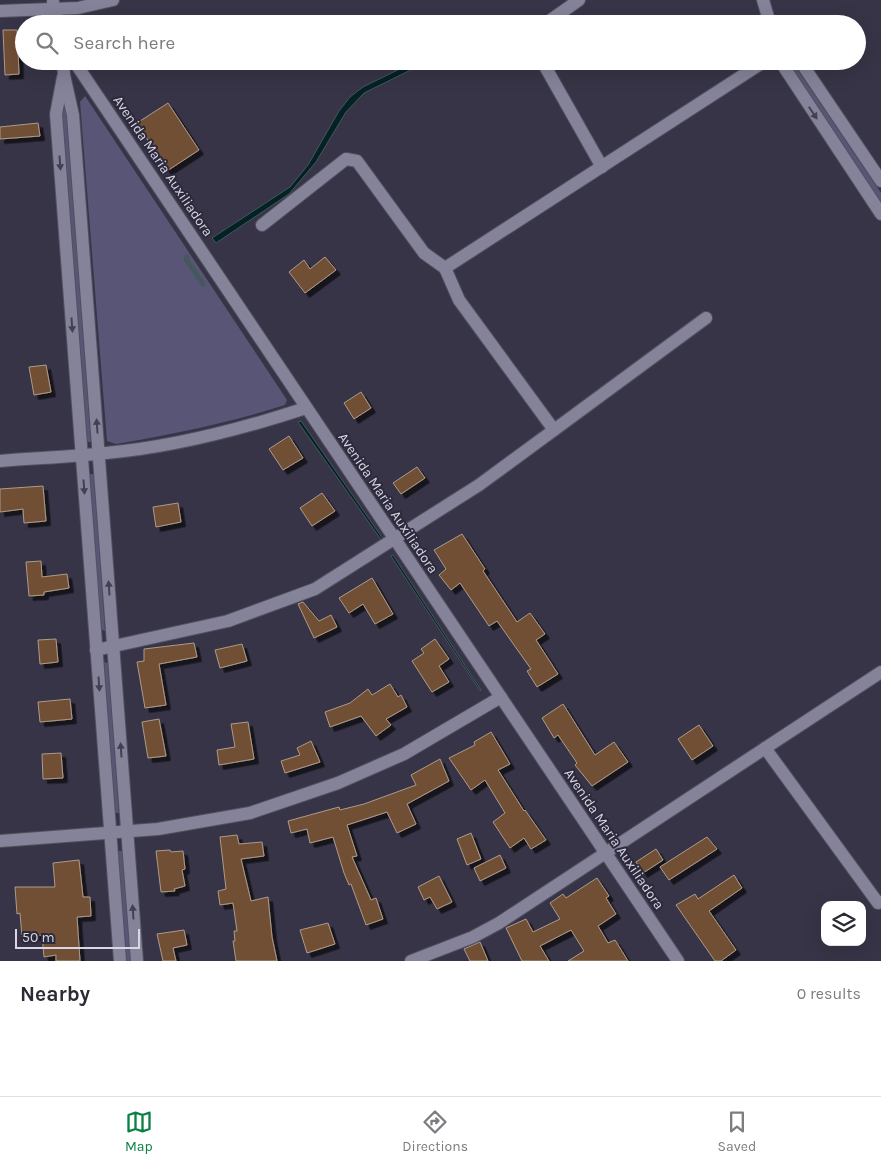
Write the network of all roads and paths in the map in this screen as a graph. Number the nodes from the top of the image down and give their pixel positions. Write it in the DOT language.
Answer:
graph roads {
  1 [pos="112,0"];
  2 [pos="579,0"];
  3 [pos="763,0"];
  4 [pos="54,4"];
  5 [pos="0,11"];
  6 [pos="558,15"];
  7 [pos="767,15"];
  8 [pos="64,70"];
  9 [pos="80,70"];
  10 [pos="547,70"];
  11 [pos="751,70"];
  12 [pos="786,70"];
  13 [pos="806,70"];
  14 [pos="64,75"];
  15 [pos="602,167"];
  16 [pos="881,181"];
  17 [pos="881,214"];
  18 [pos="262,225"];
  19 [pos="445,268"];
  20 [pos="706,318"];
  21 [pos="306,408"];
  22 [pos="554,430"];
  23 [pos="99,454"];
  24 [pos="82,455"];
  25 [pos="0,461"];
  26 [pos="395,540"];
  27 [pos="113,647"];
  28 [pos="96,650"];
  29 [pos="881,672"];
  30 [pos="501,697"];
  31 [pos="765,748"];
  32 [pos="127,832"];
  33 [pos="110,833"];
  34 [pos="0,841"];
  35 [pos="606,853"];
  36 [pos="881,902"];
  37 [pos="120,961"];
  38 [pos="137,961"];
  39 [pos="411,961"];
  40 [pos="678,961"];
  1 -- 4 [label="street"];
  2 -- 6 [label="street"];
  3 -- 7 [label="street"];
  4 -- 5 [label="street"];
  8 -- 14 [label="street"];
  9 -- 21 [label="street, Avenida Maria Auxiliadora"];
  10 -- 15 [label="street"];
  11 -- 15 [label="street"];
  12 -- 17 [label="street, one-way"];
  13 -- 16 [label="street"];
  23 -- 14 [label="street, one-way"];
  14 -- 24 [label="street, one-way"];
  15 -- 19 [label="street"];
  18 -- 19 [label="street"];
  19 -- 22 [label="street"];
  20 -- 22 [label="street"];
  21 -- 23 [label="street"];
  21 -- 26 [label="street, Avenida Maria Auxiliadora"];
  22 -- 26 [label="street"];
  23 -- 24 [label="street"];
  27 -- 23 [label="street, one-way"];
  24 -- 25 [label="street"];
  24 -- 28 [label="street, one-way"];
  26 -- 27 [label="street"];
  26 -- 30 [label="street, Avenida Maria Auxiliadora"];
  27 -- 28 [label="street"];
  32 -- 27 [label="street, one-way"];
  28 -- 33 [label="street, one-way"];
  29 -- 31 [label="street"];
  30 -- 32 [label="street"];
  30 -- 35 [label="street, Avenida Maria Auxiliadora"];
  31 -- 35 [label="street"];
  31 -- 36 [label="street"];
  32 -- 33 [label="street"];
  38 -- 32 [label="street, one-way"];
  33 -- 34 [label="street"];
  33 -- 37 [label="street"];
  35 -- 39 [label="street"];
  35 -- 40 [label="street, Avenida Maria Auxiliadora"];
}
